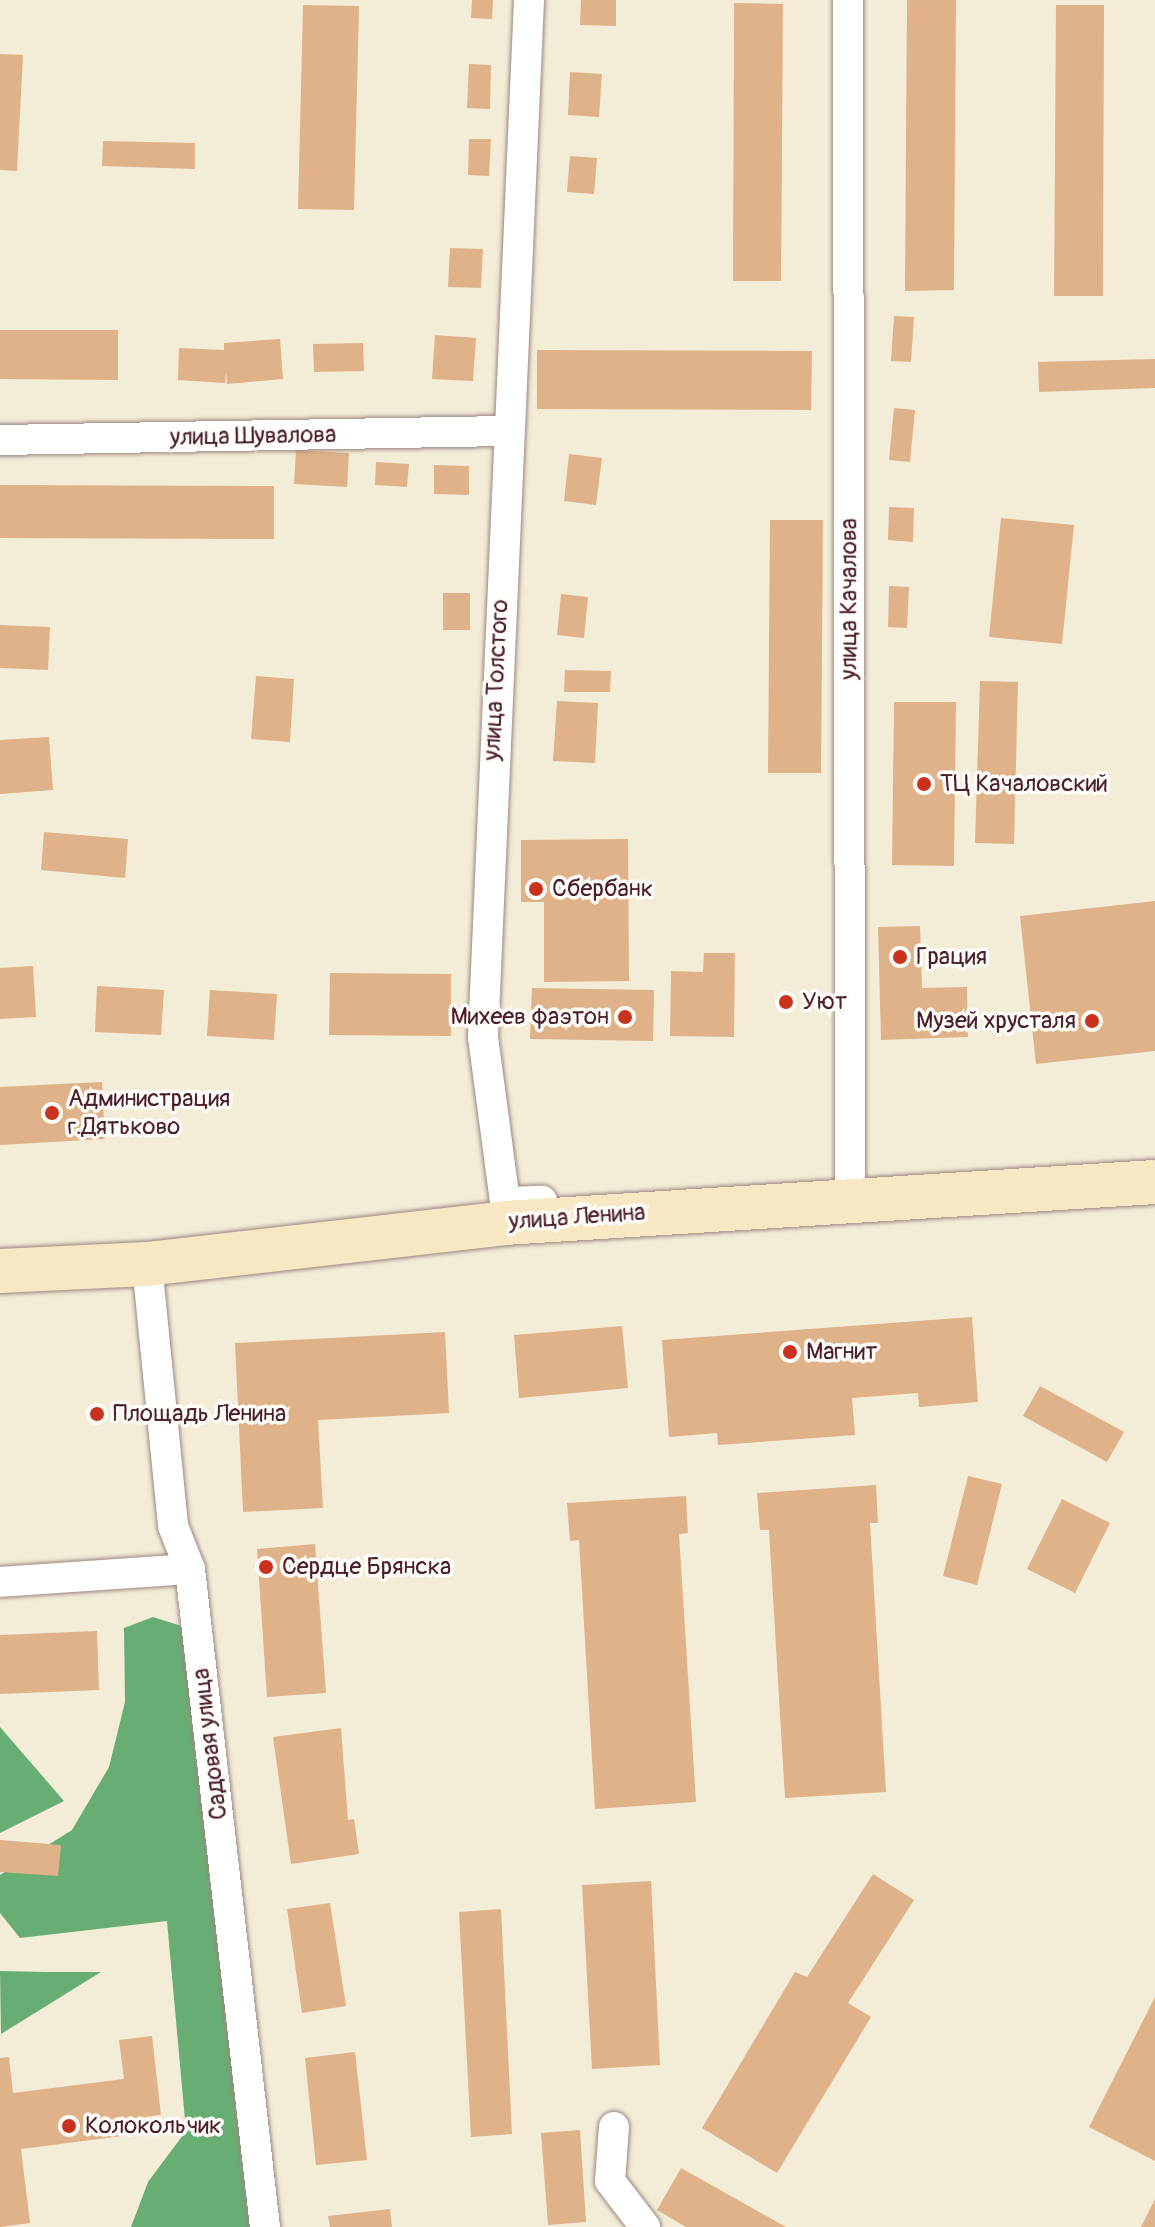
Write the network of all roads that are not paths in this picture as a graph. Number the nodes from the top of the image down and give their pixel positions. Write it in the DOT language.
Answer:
graph roads {
  1 [pos="529,0"];
  2 [pos="848,0"];
  3 [pos="507,431"];
  4 [pos="0,440"];
  5 [pos="1155,1182"];
  6 [pos="850,1197"];
  7 [pos="648,1212"];
  8 [pos="147,1264"];
  9 [pos="0,1271"];
  10 [pos="190,1569"];
  11 [pos="0,1582"];
  12 [pos="614,2127"];
  13 [pos="265,2227"];
  14 [pos="645,2227"];
  1 -- 3 [label="street, улица Толстого"];
  2 -- 6 [label="street, улица Качалова"];
  3 -- 4 [label="street, улица Шувалова"];
  3 -- 7 [label="street, улица Толстого"];
  5 -- 6 [label="main road, улица Ленина"];
  6 -- 7 [label="main road, улица Ленина"];
  7 -- 8 [label="main road, улица Ленина"];
  8 -- 9 [label="main road, улица Ленина"];
  8 -- 10 [label="street, Садовая улица"];
  10 -- 11 [label="street"];
  10 -- 13 [label="street, Садовая улица"];
  12 -- 14 [label="street"];
}
